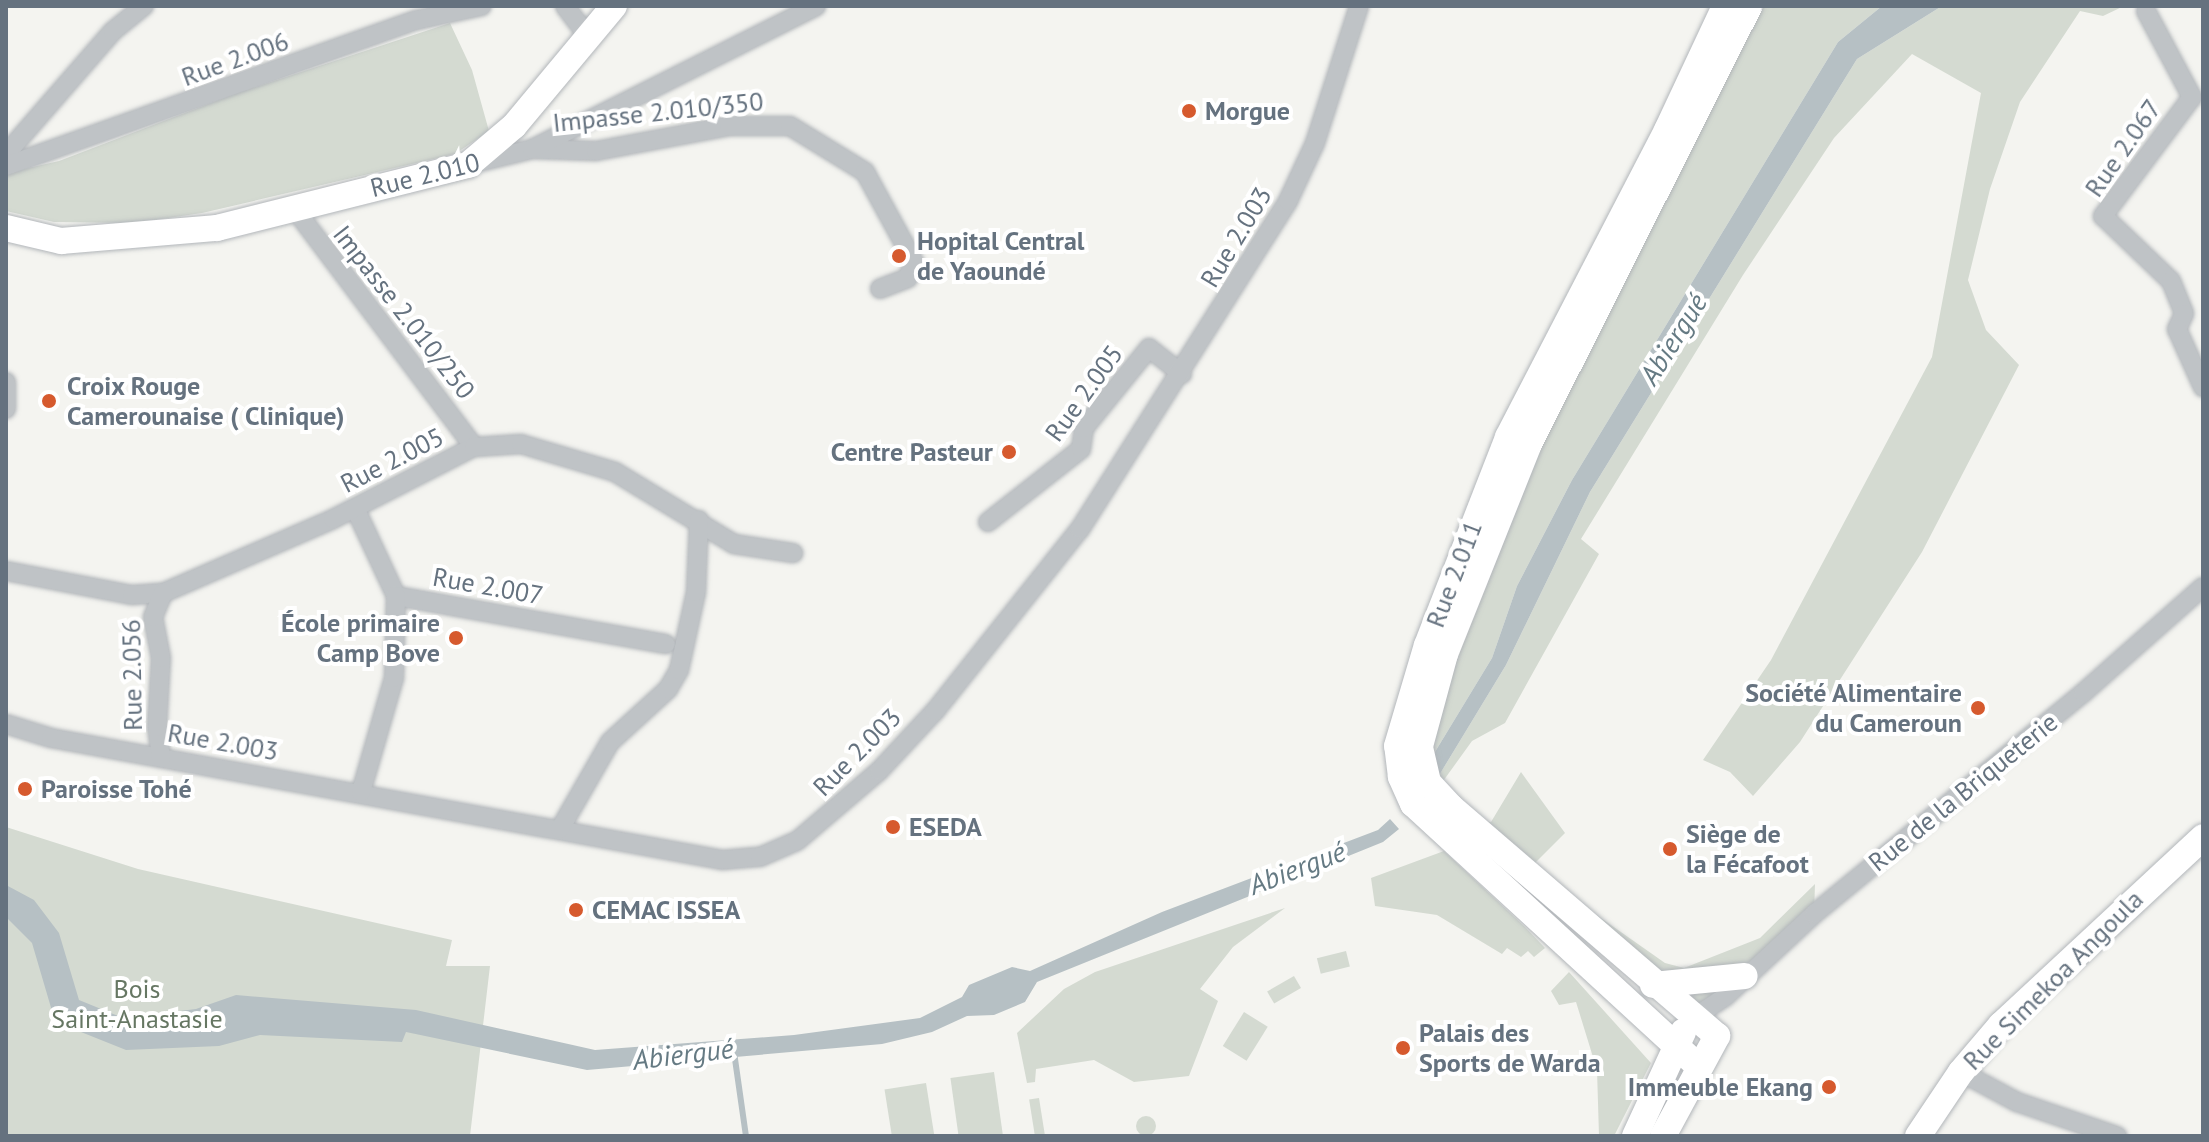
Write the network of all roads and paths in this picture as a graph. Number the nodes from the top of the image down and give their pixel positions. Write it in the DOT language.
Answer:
graph roads {
  1 [pos="144,6"];
  2 [pos="482,6"];
  3 [pos="565,6"];
  4 [pos="614,6"];
  5 [pos="816,6"];
  6 [pos="1359,6"];
  7 [pos="1725,6"];
  8 [pos="1749,6"];
  9 [pos="2146,11"];
  10 [pos="589,38"];
  11 [pos="532,149"];
  12 [pos="6,154"];
  13 [pos="468,165"];
  14 [pos="6,166"];
  15 [pos="294,208"];
  16 [pos="6,228"];
  17 [pos="880,289"];
  18 [pos="1182,374"];
  19 [pos="6,382"];
  20 [pos="2203,387"];
  21 [pos="6,409"];
  22 [pos="474,447"];
  23 [pos="355,508"];
  24 [pos="699,520"];
  25 [pos="988,522"];
  26 [pos="793,553"];
  27 [pos="6,571"];
  28 [pos="2203,587"];
  29 [pos="163,593"];
  30 [pos="396,596"];
  31 [pos="666,644"];
  32 [pos="6,724"];
  33 [pos="161,758"];
  34 [pos="361,792"];
  35 [pos="560,829"];
  36 [pos="2203,837"];
  37 [pos="1745,976"];
  38 [pos="1653,985"];
  39 [pos="1725,997"];
  40 [pos="1632,1005"];
  41 [pos="1695,1017"];
  42 [pos="1717,1036"];
  43 [pos="1675,1043"];
  44 [pos="1698,1066"];
  45 [pos="1961,1072"];
  46 [pos="1660,1077"];
  47 [pos="1635,1136"];
  48 [pos="1663,1136"];
  49 [pos="1918,1136"];
  50 [pos="2117,1136"];
  1 -- 12 [label="street"];
  2 -- 14 [label="street, Rue 2.006"];
  3 -- 10 [label="street"];
  4 -- 10 [label="street"];
  5 -- 11 [label="street, Rue 2.010"];
  6 -- 18 [label="street, Rue 2.003"];
  7 -- 40 [label="street, Rue 2.011"];
  8 -- 38 [label="street, Rue 2.011"];
  9 -- 20 [label="street, Rue 2.067"];
  10 -- 13 [label="street"];
  11 -- 13 [label="street, Rue 2.010"];
  11 -- 17 [label="street, Impasse 2.010/350"];
  13 -- 15 [label="street, Rue 2.010"];
  15 -- 16 [label="street, Rue 2.010"];
  15 -- 22 [label="street, Impasse 2.010/250"];
  18 -- 25 [label="street, Rue 2.005"];
  18 -- 35 [label="street, Rue 2.003"];
  19 -- 21 [label="street"];
  22 -- 23 [label="street, Rue 2.005"];
  22 -- 24 [label="street, Rue 2.005"];
  23 -- 29 [label="street, Rue 2.005"];
  23 -- 30 [label="street, Rue 2.007"];
  24 -- 26 [label="street, Rue 2.005"];
  24 -- 35 [label="street"];
  27 -- 29 [label="street, Rue 2.005"];
  28 -- 37 [label="street, Rue de la Briqueterie"];
  29 -- 33 [label="street, Rue 2.056"];
  30 -- 31 [label="street, Rue 2.007"];
  30 -- 34 [label="street"];
  32 -- 33 [label="street, Rue 2.003"];
  33 -- 34 [label="street, Rue 2.003"];
  34 -- 35 [label="street, Rue 2.003"];
  36 -- 45 [label="street, Rue Simekoa Angoula"];
  37 -- 38 [label="street"];
  37 -- 39 [label="street, Rue de la Briqueterie"];
  38 -- 41 [label="street, Rue 2.011"];
  39 -- 41 [label="street, Rue de la Briqueterie"];
  39 -- 42 [label="street"];
  40 -- 43 [label="street, Rue 2.011"];
  40 -- 46 [label="street"];
  41 -- 42 [label="street, Rue 2.011"];
  41 -- 43 [label="street, Rue de la Briqueterie"];
  42 -- 44 [label="street"];
  43 -- 44 [label="street, Rue 2.011"];
  43 -- 46 [label="street, Rue de la Briqueterie"];
  44 -- 48 [label="street"];
  45 -- 49 [label="street, Rue Simekoa Angoula"];
  45 -- 50 [label="street"];
  46 -- 47 [label="street, Rue de la Briqueterie"];
}
